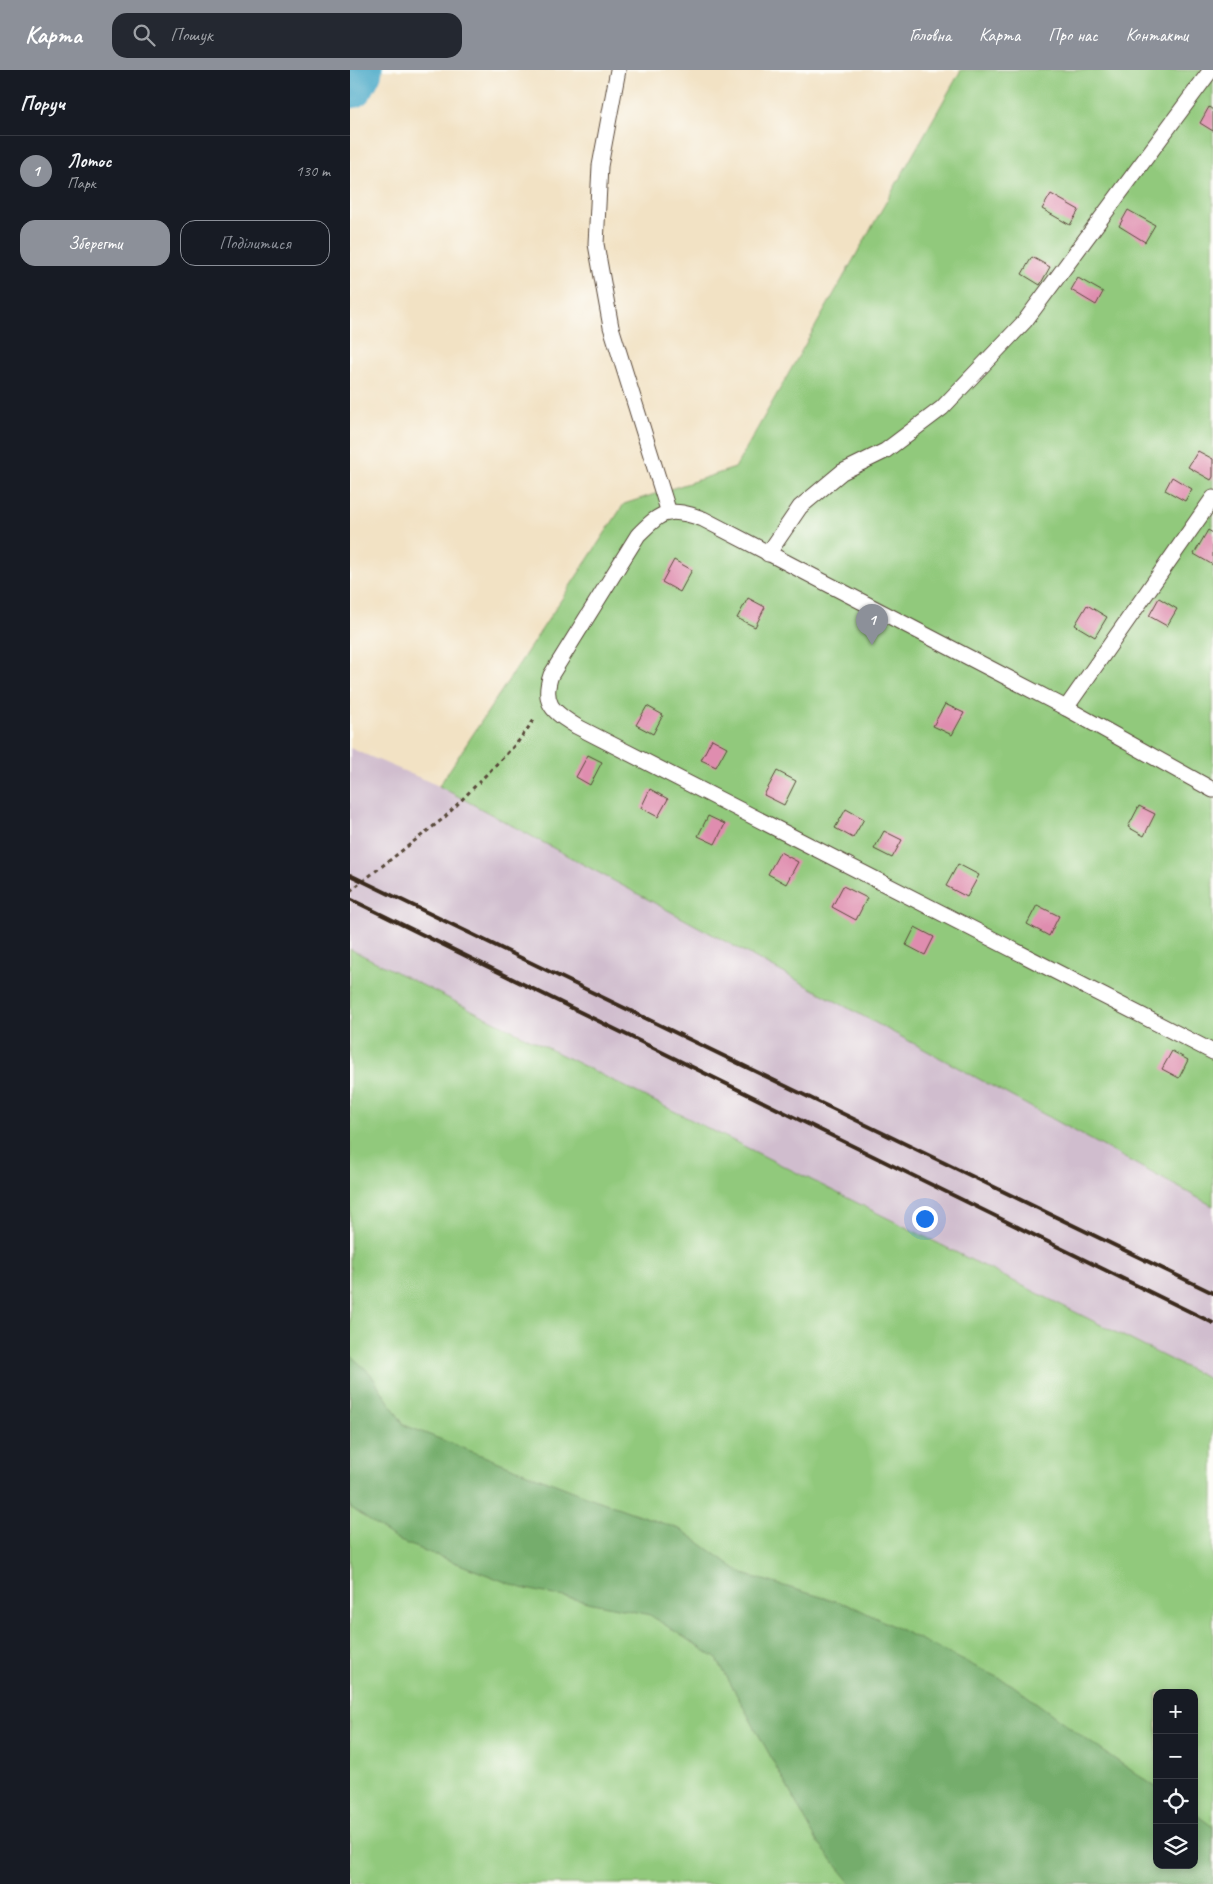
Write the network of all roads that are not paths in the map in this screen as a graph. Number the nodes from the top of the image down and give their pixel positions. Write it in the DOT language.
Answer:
graph roads {
  1 [pos="618,70"];
  2 [pos="1211,70"];
  3 [pos="1213,498"];
  4 [pos="668,513"];
  5 [pos="768,554"];
  6 [pos="1066,708"];
  7 [pos="1213,790"];
  8 [pos="1213,1052"];
  1 -- 4 [label="lane"];
  2 -- 5 [label="lane"];
  3 -- 6 [label="lane"];
  4 -- 5 [label="lane"];
  4 -- 8 [label="lane"];
  5 -- 6 [label="lane"];
  6 -- 7 [label="lane"];
}
